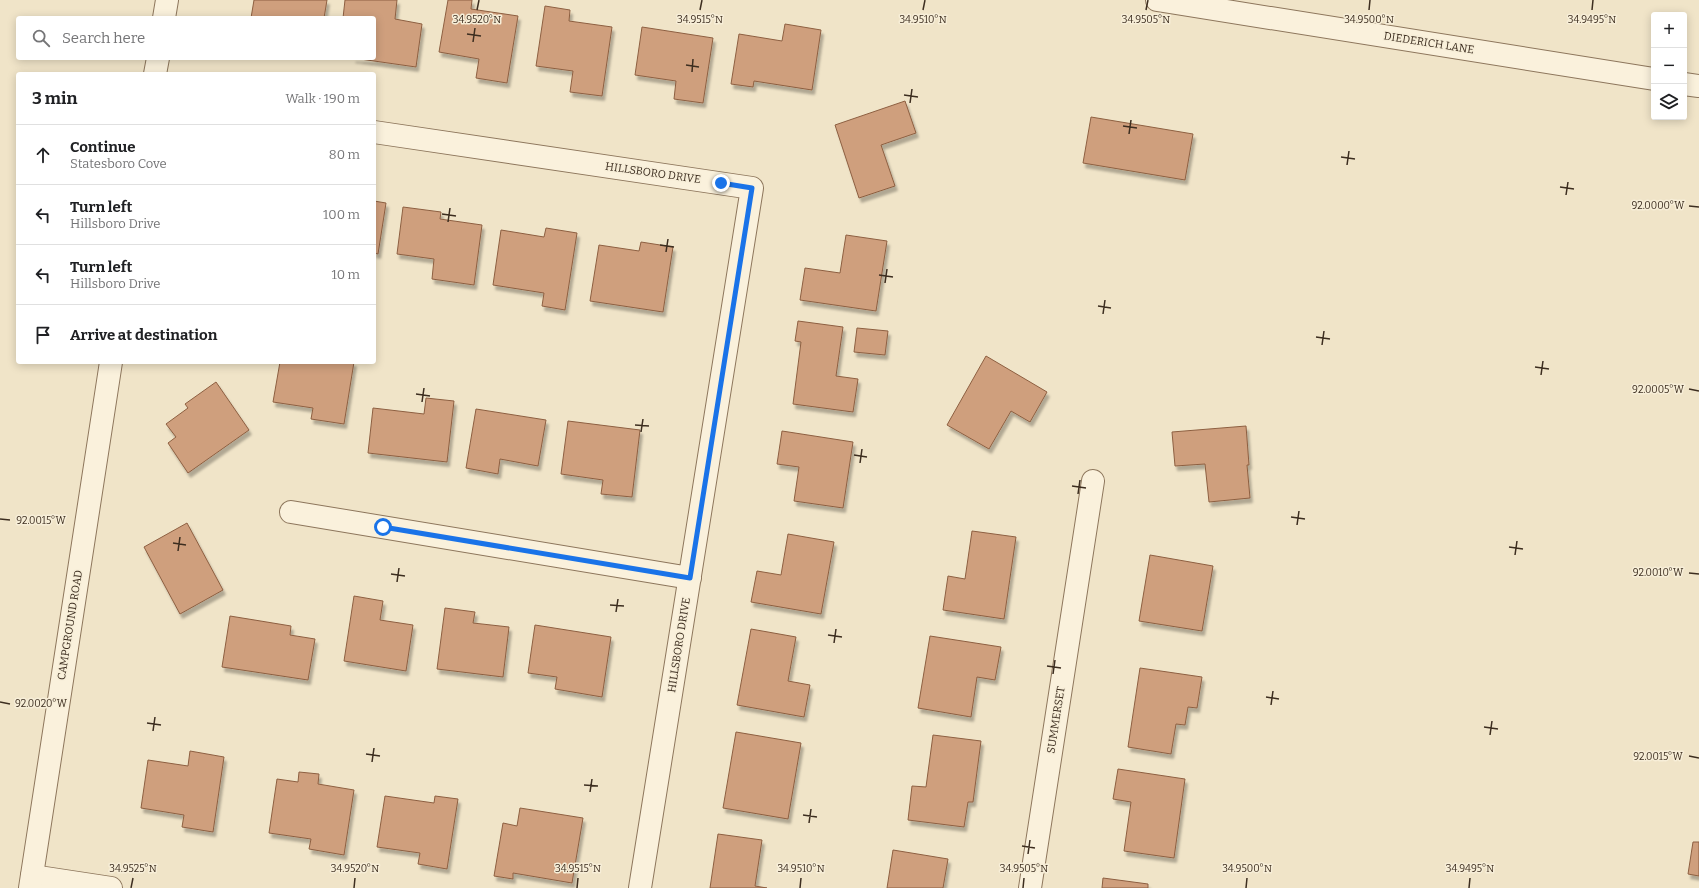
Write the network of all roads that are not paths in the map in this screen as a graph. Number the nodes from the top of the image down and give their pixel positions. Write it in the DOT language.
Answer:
graph roads {
  1 [pos="167,0"];
  2 [pos="1158,0"];
  3 [pos="164,16"];
  4 [pos="158,60"];
  5 [pos="155,72"];
  6 [pos="1651,79"];
  7 [pos="1687,84"];
  8 [pos="1699,86"];
  9 [pos="376,132"];
  10 [pos="111,364"];
  11 [pos="1093,481"];
  12 [pos="291,512"];
  13 [pos="690,578"];
  14 [pos="31,882"];
  15 [pos="111,888"];
  16 [pos="640,888"];
  17 [pos="1030,888"];
  1 -- 3 [label="street"];
  2 -- 6 [label="street, DIEDERICH LANE"];
  4 -- 5 [label="street"];
  7 -- 8 [label="street"];
  9 -- 13 [label="street, HILLSBORO DRIVE"];
  10 -- 14 [label="street, CAMPGROUND ROAD"];
  11 -- 17 [label="street, SUMMERSET"];
  12 -- 13 [label="street"];
  13 -- 16 [label="street, HILLSBORO DRIVE"];
  14 -- 15 [label="street"];
}
